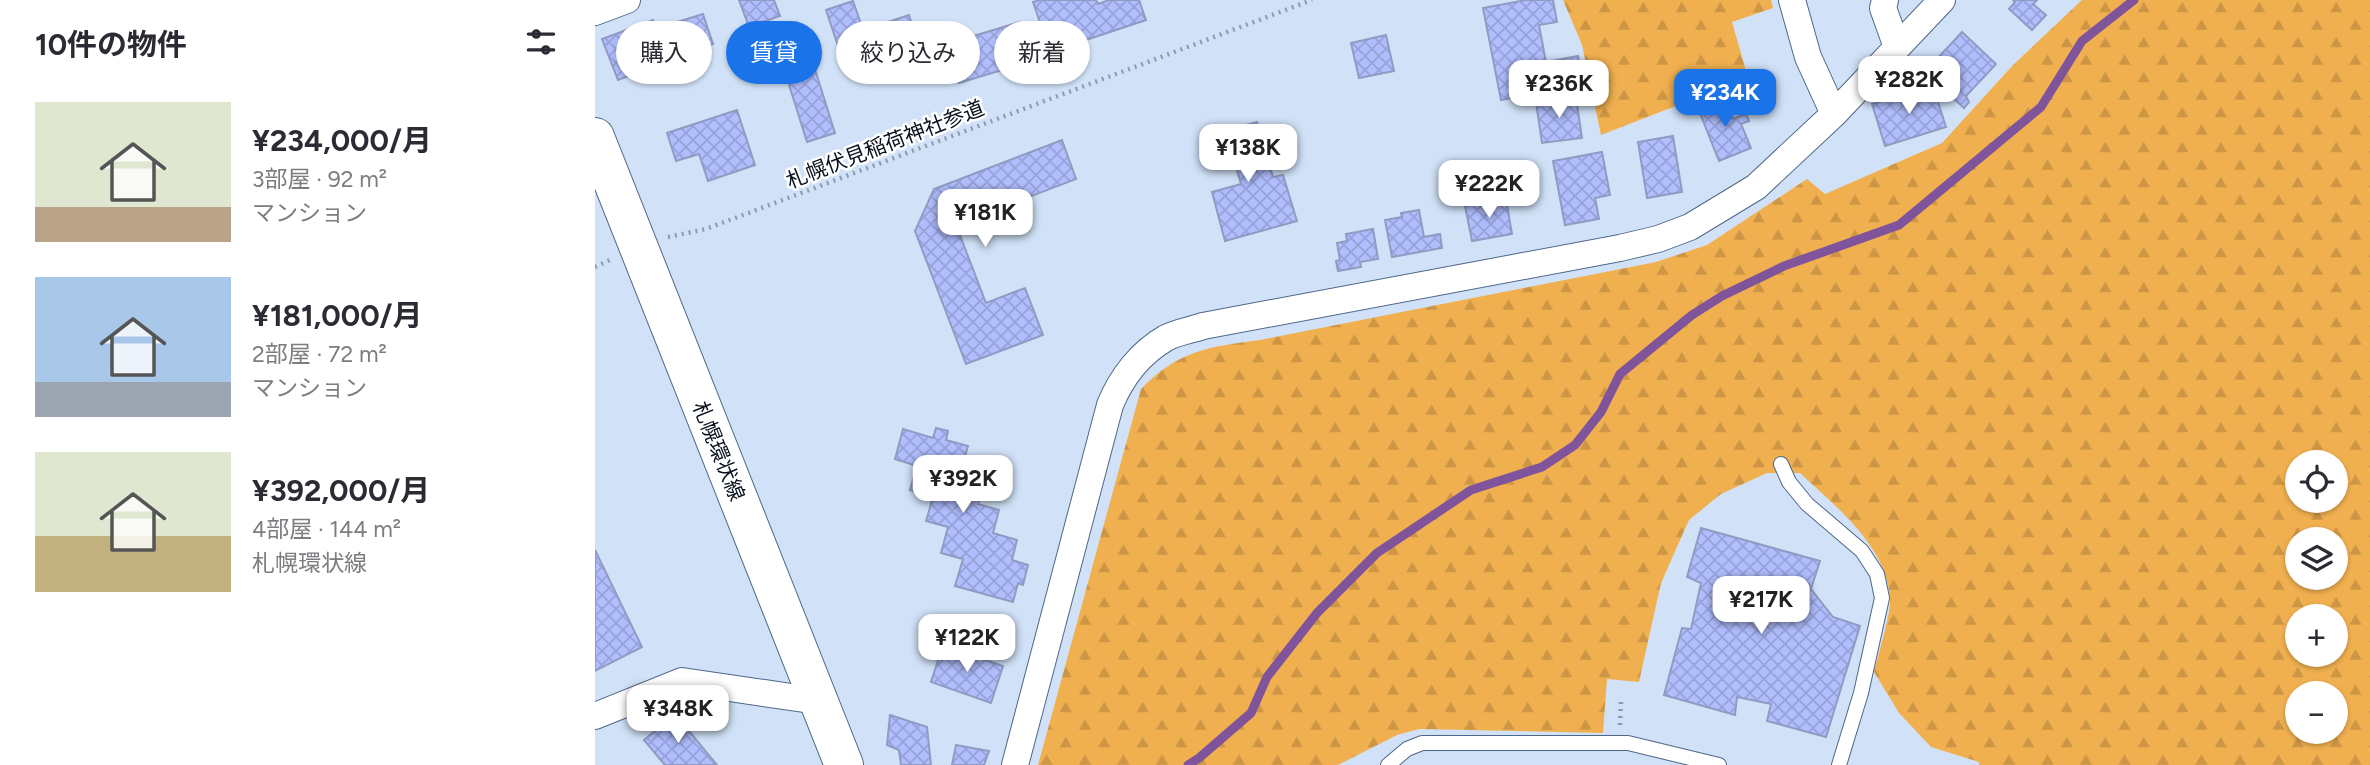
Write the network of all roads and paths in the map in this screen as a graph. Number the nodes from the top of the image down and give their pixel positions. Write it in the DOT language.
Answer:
graph roads {
  1 [pos="627,0"];
  2 [pos="1312,0"];
  3 [pos="1792,0"];
  4 [pos="1885,0"];
  5 [pos="1942,0"];
  6 [pos="595,12"];
  7 [pos="1897,47"];
  8 [pos="1834,114"];
  9 [pos="595,137"];
  10 [pos="664,238"];
  11 [pos="1781,464"];
  12 [pos="818,701"];
  13 [pos="595,716"];
  14 [pos="844,765"];
  15 [pos="1015,765"];
  16 [pos="1388,765"];
  17 [pos="1719,765"];
  18 [pos="1839,765"];
  1 -- 6 [label="street"];
  2 -- 10 [label="path, 札幌伏見稲荷神社参道"];
  3 -- 8 [label="street"];
  4 -- 7 [label="street"];
  5 -- 7 [label="street"];
  7 -- 8 [label="street"];
  8 -- 15 [label="street"];
  9 -- 12 [label="main road, 札幌環状線"];
  11 -- 18 [label="lane"];
  12 -- 13 [label="street"];
  12 -- 14 [label="main road, 札幌環状線"];
  16 -- 17 [label="lane"];
}
